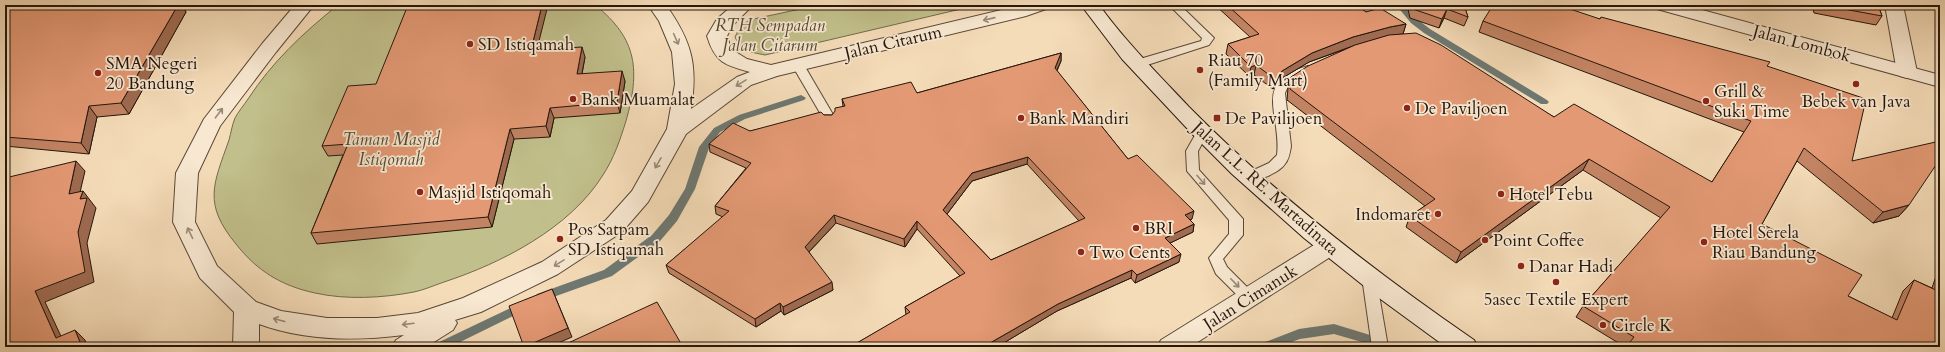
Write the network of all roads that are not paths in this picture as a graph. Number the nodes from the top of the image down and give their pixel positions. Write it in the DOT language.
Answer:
graph roads {
  1 [pos="656,5"];
  2 [pos="741,5"];
  3 [pos="1040,5"];
  4 [pos="1090,5"];
  5 [pos="1174,5"];
  6 [pos="1663,5"];
  7 [pos="1894,5"];
  8 [pos="300,10"];
  9 [pos="1137,64"];
  10 [pos="798,65"];
  11 [pos="1320,65"];
  12 [pos="771,71"];
  13 [pos="1908,72"];
  14 [pos="1940,81"];
  15 [pos="829,118"];
  16 [pos="678,129"];
  17 [pos="1202,133"];
  18 [pos="1250,178"];
  19 [pos="1330,246"];
  20 [pos="1369,277"];
  21 [pos="1249,298"];
  22 [pos="472,305"];
  23 [pos="247,309"];
  24 [pos="246,347"];
  25 [pos="405,347"];
  26 [pos="1170,347"];
  27 [pos="1380,347"];
  28 [pos="1465,347"];
  1 -- 16 [label="street, one-way"];
  2 -- 12 [label="street"];
  3 -- 10 [label="street, Jalan Citarum, one-way"];
  4 -- 9 [label="street, Jalan L.L. RE. Martadinata"];
  5 -- 9 [label="lane"];
  6 -- 13 [label="street, Jalan Lombok"];
  7 -- 13 [label="street"];
  23 -- 8 [label="street, one-way"];
  9 -- 17 [label="street, Jalan L.L. RE. Martadinata"];
  10 -- 12 [label="street, Jalan Citarum"];
  10 -- 15 [label="lane"];
  11 -- 18 [label="lane"];
  12 -- 16 [label="street, Jalan Citarum, one-way"];
  13 -- 14 [label="street, Jalan Lombok"];
  16 -- 22 [label="street, one-way"];
  17 -- 18 [label="street, Jalan L.L. RE. Martadinata"];
  17 -- 21 [label="lane, one-way"];
  18 -- 19 [label="street, Jalan L.L. RE. Martadinata"];
  19 -- 20 [label="street, Jalan L.L. RE. Martadinata"];
  19 -- 21 [label="street, Jalan Cimanuk"];
  20 -- 27 [label="lane"];
  20 -- 28 [label="street, Jalan L.L. RE. Martadinata"];
  21 -- 26 [label="street, Jalan Cimanuk"];
  22 -- 23 [label="street, one-way"];
  22 -- 25 [label="street"];
  23 -- 24 [label="street"];
}
